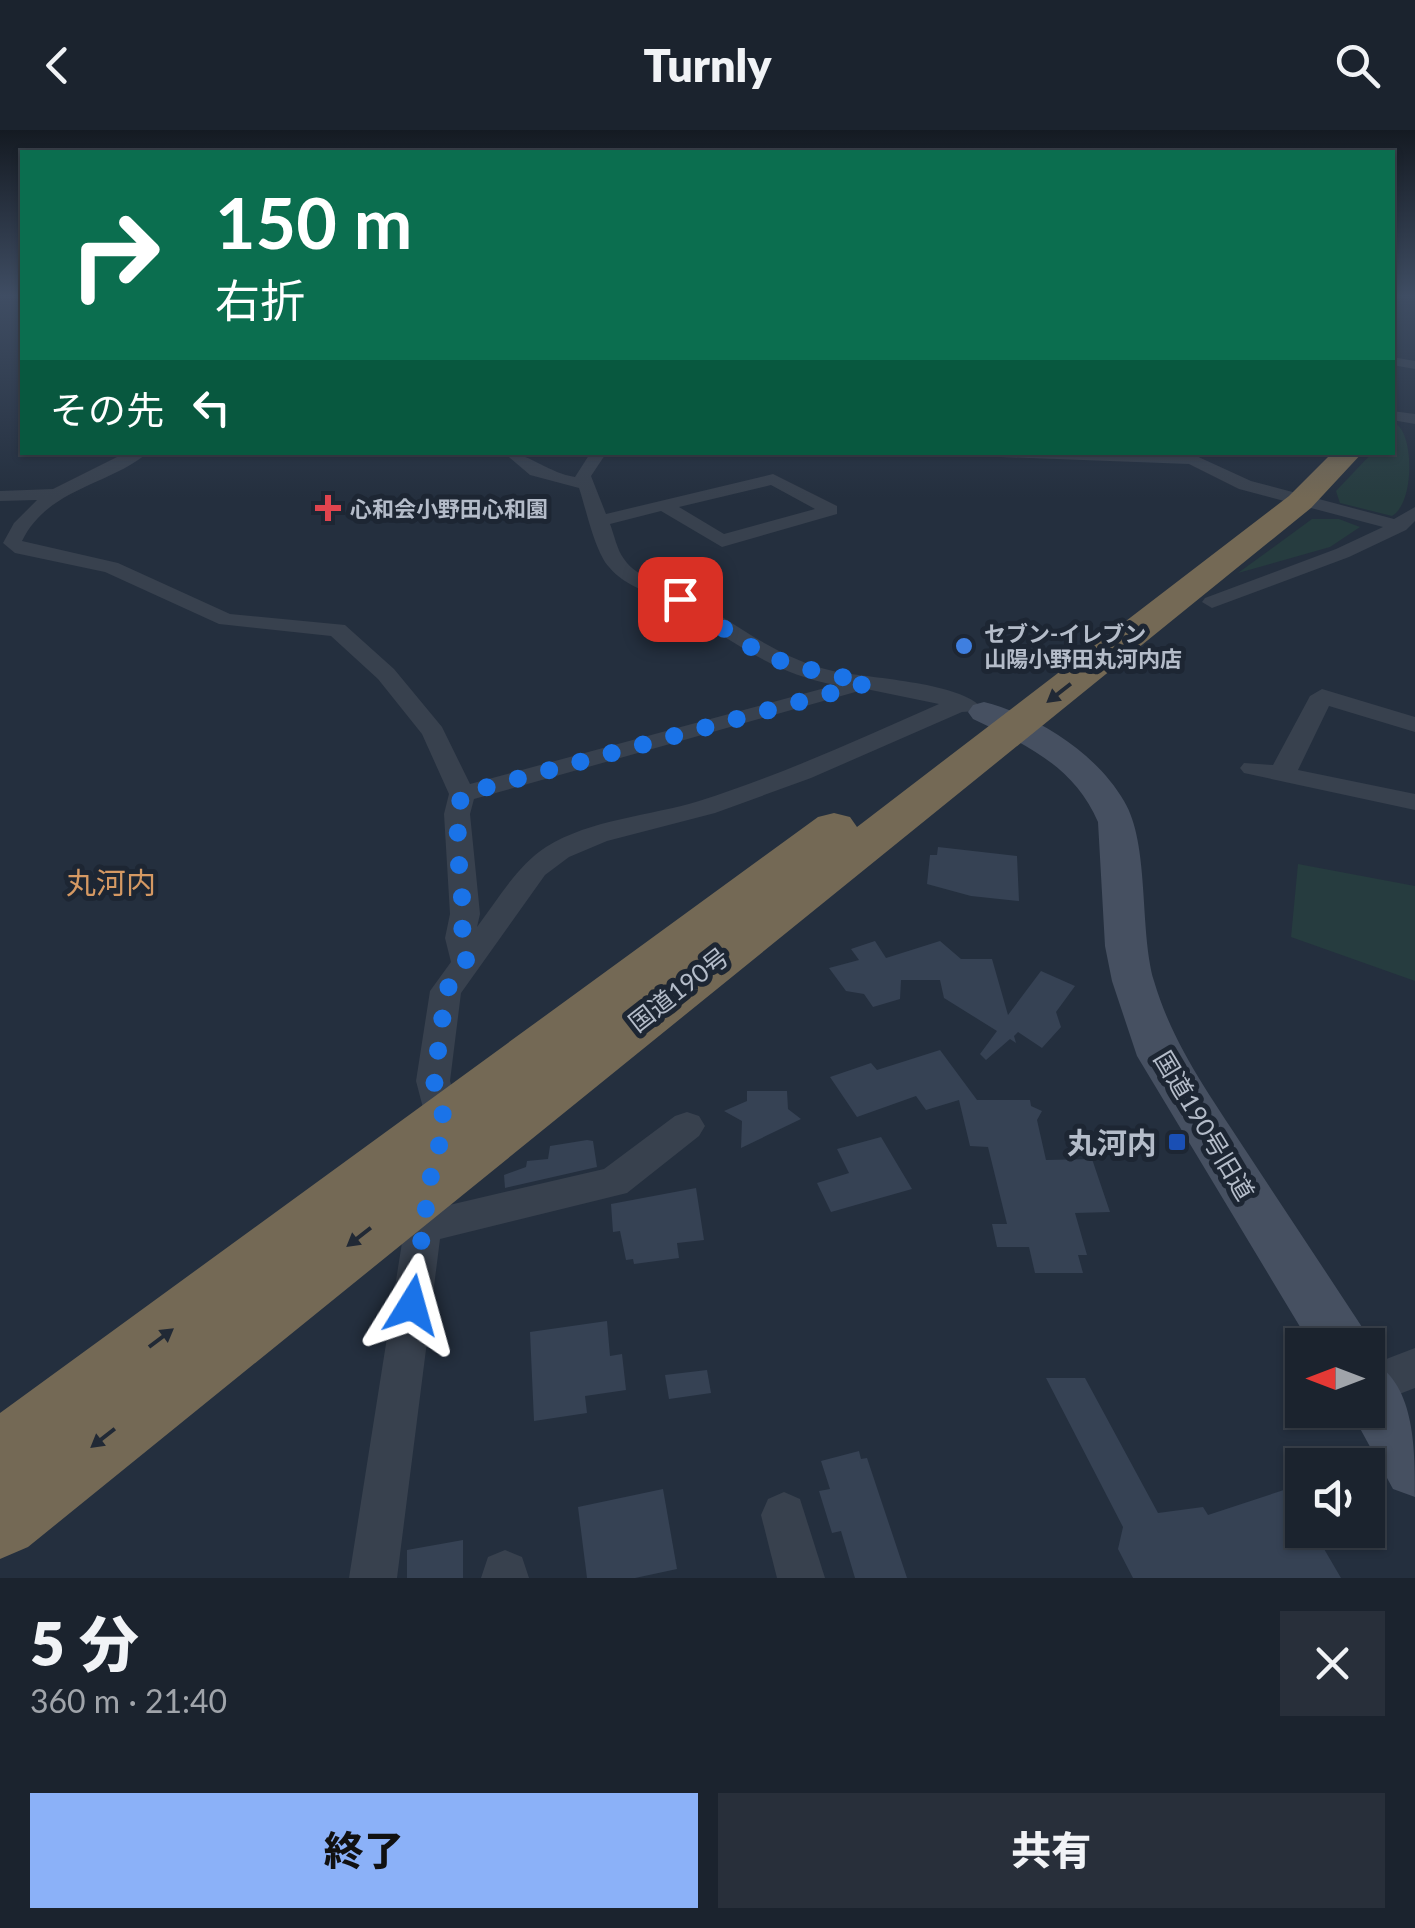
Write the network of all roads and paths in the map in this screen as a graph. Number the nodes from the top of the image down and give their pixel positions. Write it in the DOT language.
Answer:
graph roads {
  1 [pos="1404,417"];
  2 [pos="1415,432"];
  3 [pos="135,455"];
  4 [pos="514,455"];
  5 [pos="596,455"];
  6 [pos="1082,455"];
  7 [pos="1317,455"];
  8 [pos="1345,455"];
  9 [pos="585,484"];
  10 [pos="60,494"];
  11 [pos="0,496"];
  12 [pos="1289,498"];
  13 [pos="664,506"];
  14 [pos="1408,519"];
  15 [pos="598,522"];
  16 [pos="1212,602"];
  17 [pos="868,683"];
  18 [pos="988,714"];
  19 [pos="1415,726"];
  20 [pos="1253,768"];
  21 [pos="1285,774"];
  22 [pos="462,794"];
  23 [pos="1415,802"];
  24 [pos="466,960"];
  25 [pos="445,1123"];
  26 [pos="687,1126"];
  27 [pos="426,1204"];
  28 [pos="1331,1328"];
  29 [pos="1415,1368"];
  30 [pos="1385,1379"];
  31 [pos="1385,1415"];
  32 [pos="0,1460"];
  33 [pos="1415,1467"];
  34 [pos="784,1515"];
  35 [pos="0,1519"];
  36 [pos="372,1578"];
  37 [pos="801,1578"];
  1 -- 2 [label="street"];
  3 -- 10 [label="street"];
  4 -- 9 [label="street"];
  5 -- 9 [label="street"];
  6 -- 12 [label="street"];
  7 -- 12 [label="highway, 国道190号"];
  8 -- 12 [label="highway, 国道190号"];
  9 -- 15 [label="street"];
  10 -- 11 [label="street"];
  10 -- 22 [label="street"];
  12 -- 14 [label="street"];
  12 -- 18 [label="highway, 国道190号"];
  13 -- 13 [label="street"];
  13 -- 15 [label="street"];
  14 -- 16 [label="street"];
  15 -- 17 [label="street"];
  17 -- 18 [label="street"];
  17 -- 22 [label="street"];
  18 -- 24 [label="street"];
  18 -- 25 [label="highway, 国道190号"];
  18 -- 27 [label="highway, 国道190号"];
  18 -- 28 [label="street, 国道190号旧道"];
  19 -- 21 [label="street"];
  20 -- 21 [label="street"];
  21 -- 23 [label="street"];
  22 -- 24 [label="street"];
  24 -- 25 [label="street"];
  25 -- 27 [label="street"];
  32 -- 25 [label="highway, 国道190号, one-way"];
  26 -- 27 [label="street"];
  27 -- 35 [label="highway, 国道190号, one-way"];
  27 -- 36 [label="street"];
  29 -- 30 [label="street"];
  31 -- 33 [label="street"];
  34 -- 37 [label="street"];
}
